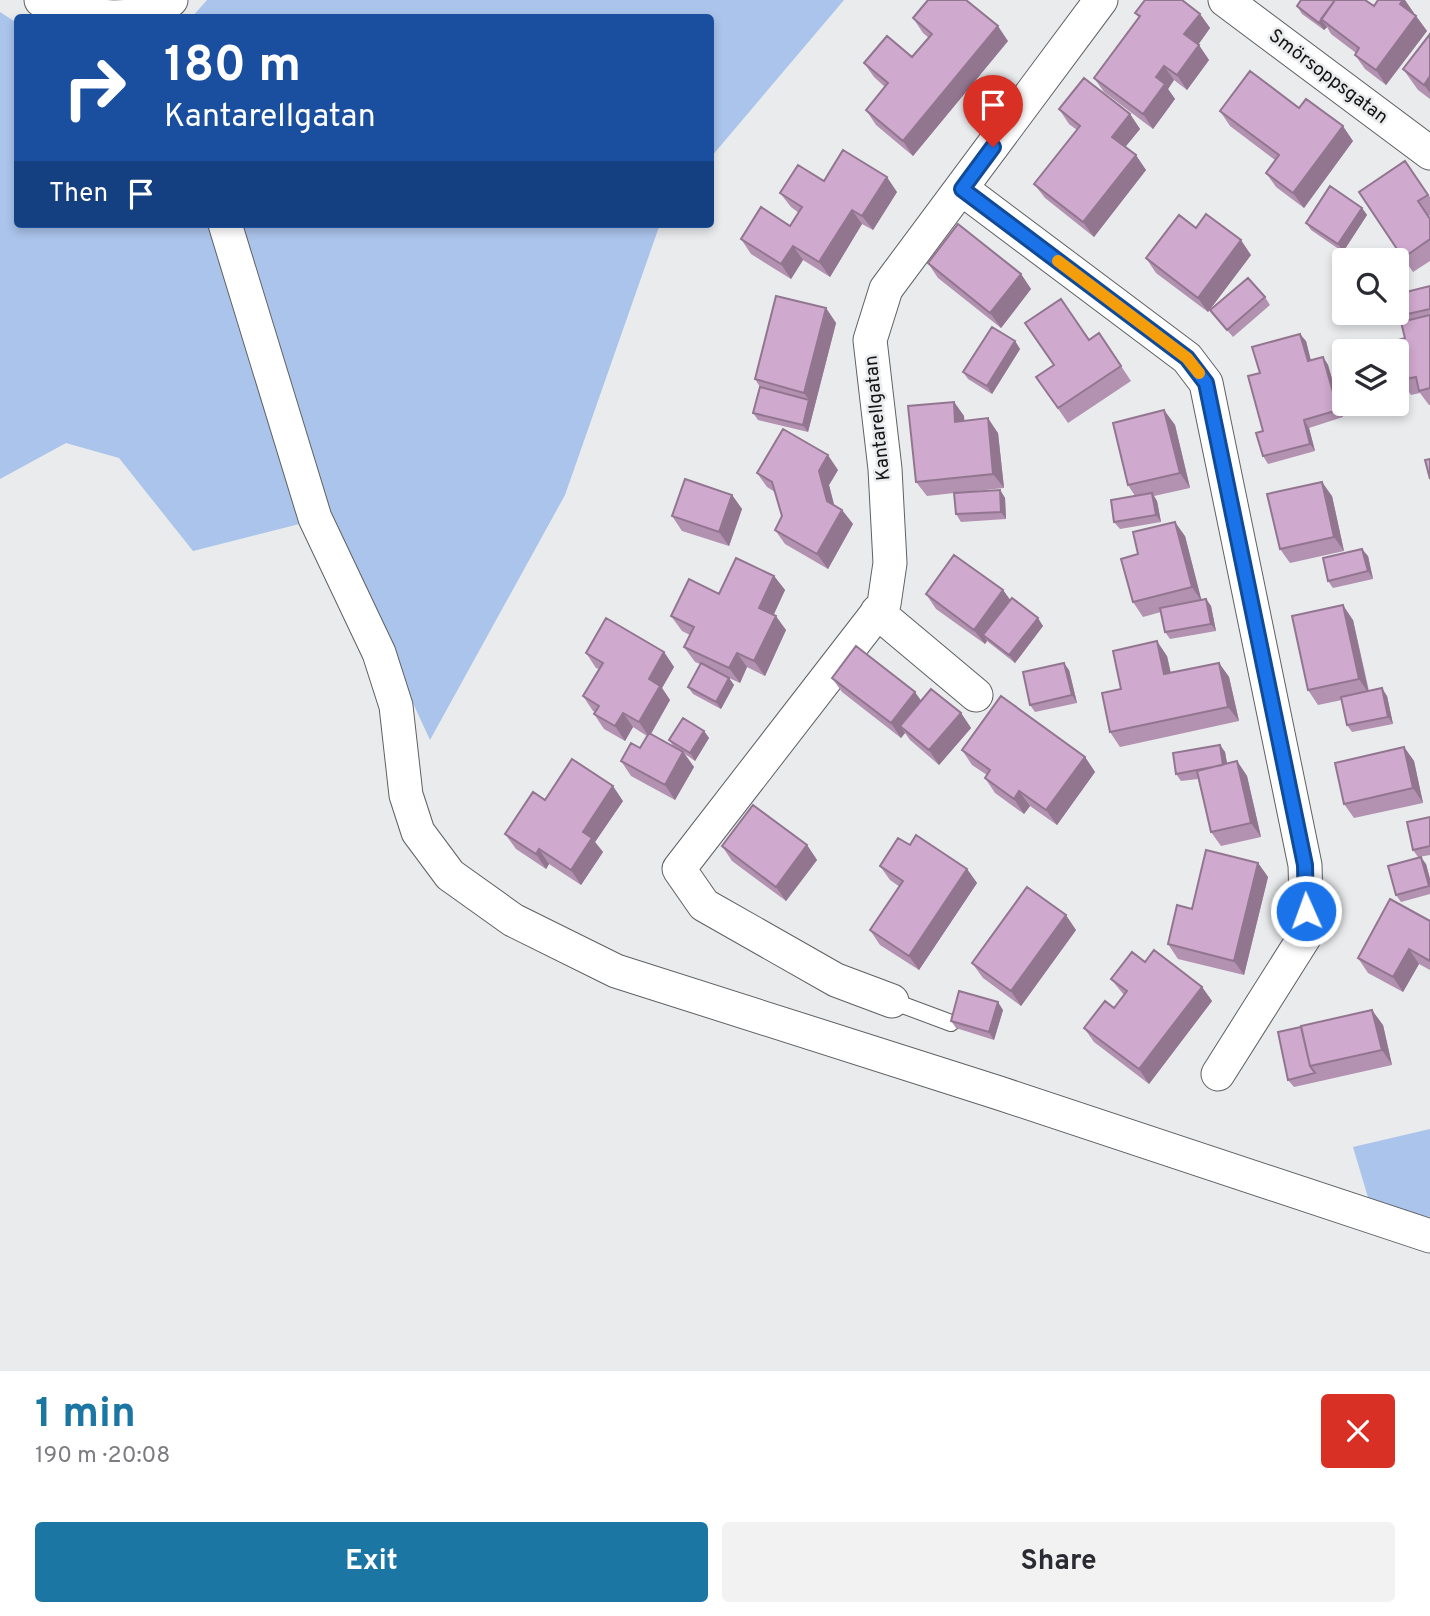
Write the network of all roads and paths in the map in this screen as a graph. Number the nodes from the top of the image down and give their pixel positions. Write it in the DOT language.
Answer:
graph roads {
  1 [pos="41,0"];
  2 [pos="1101,0"];
  3 [pos="1225,0"];
  4 [pos="73,14"];
  5 [pos="1430,153"];
  6 [pos="962,189"];
  7 [pos="226,228"];
  8 [pos="877,612"];
  9 [pos="976,695"];
  10 [pos="892,1001"];
  11 [pos="951,1023"];
  12 [pos="1218,1074"];
  13 [pos="1430,1236"];
  1 -- 4 [label="street"];
  2 -- 6 [label="street, Kantarellgatan"];
  3 -- 5 [label="street, Smörsoppsgatan"];
  6 -- 8 [label="street, Kantarellgatan"];
  6 -- 12 [label="street"];
  7 -- 13 [label="street"];
  8 -- 9 [label="street"];
  8 -- 10 [label="street, Kantarellgatan"];
  10 -- 11 [label="lane"];
}
